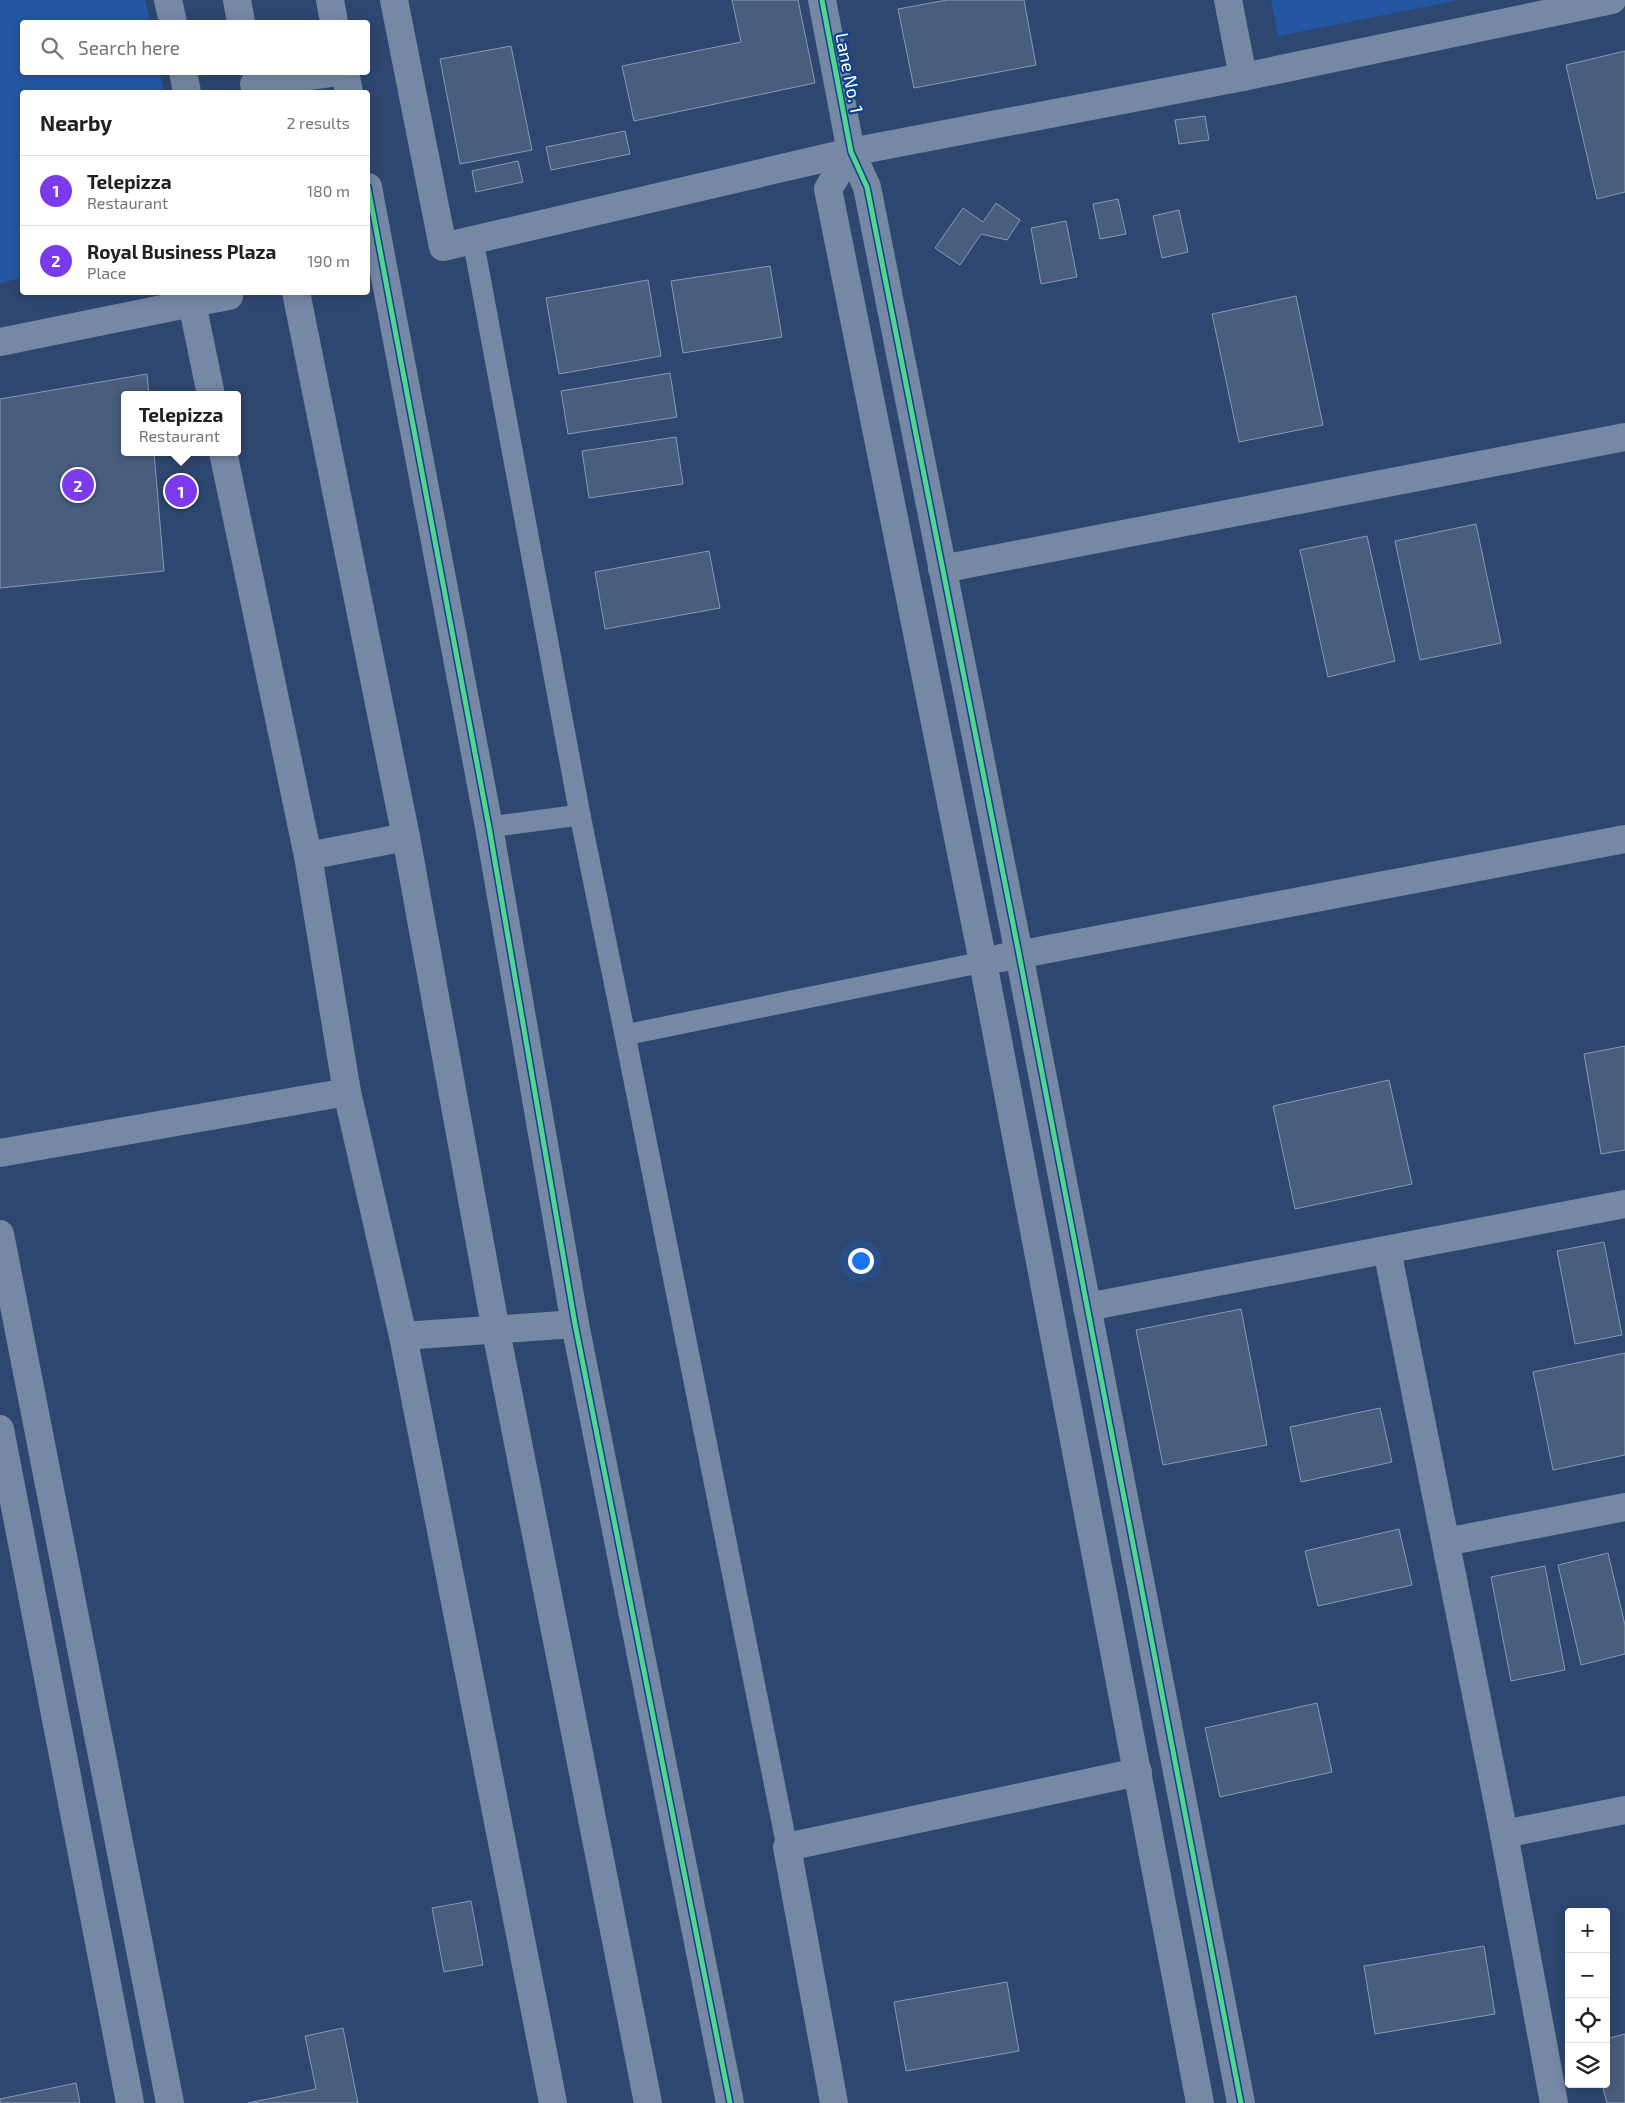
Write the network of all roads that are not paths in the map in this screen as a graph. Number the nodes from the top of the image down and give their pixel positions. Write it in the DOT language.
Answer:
graph roads {
  1 [pos="168,0"];
  2 [pos="237,0"];
  3 [pos="330,0"];
  4 [pos="394,0"];
  5 [pos="822,0"];
  6 [pos="1228,0"];
  7 [pos="1612,0"];
  8 [pos="173,20"];
  9 [pos="241,20"];
  10 [pos="334,20"];
  11 [pos="184,75"];
  12 [pos="316,75"];
  13 [pos="345,75"];
  14 [pos="1242,77"];
  15 [pos="253,83"];
  16 [pos="187,90"];
  17 [pos="348,90"];
  18 [pos="851,152"];
  19 [pos="370,198"];
  20 [pos="473,240"];
  21 [pos="229,295"];
  22 [pos="297,295"];
  23 [pos="192,303"];
  24 [pos="0,342"];
  25 [pos="210,391"];
  26 [pos="1625,437"];
  27 [pos="224,456"];
  28 [pos="942,569"];
  29 [pos="580,815"];
  30 [pos="489,827"];
  31 [pos="406,836"];
  32 [pos="1625,840"];
  33 [pos="308,856"];
  34 [pos="1019,954"];
  35 [pos="982,962"];
  36 [pos="625,1036"];
  37 [pos="347,1092"];
  38 [pos="0,1153"];
  39 [pos="1625,1204"];
  40 [pos="0,1234"];
  41 [pos="1386,1250"];
  42 [pos="1087,1306"];
  43 [pos="576,1324"];
  44 [pos="496,1330"];
  45 [pos="403,1336"];
  46 [pos="0,1429"];
  47 [pos="1625,1506"];
  48 [pos="1446,1542"];
  49 [pos="1138,1772"];
  50 [pos="1625,1810"];
  51 [pos="1504,1834"];
  52 [pos="787,1847"];
  53 [pos="130,2103"];
  54 [pos="170,2103"];
  55 [pos="553,2103"];
  56 [pos="648,2103"];
  57 [pos="730,2103"];
  58 [pos="834,2103"];
  59 [pos="1200,2103"];
  60 [pos="1241,2103"];
  61 [pos="1554,2103"];
  1 -- 8 [label="street"];
  2 -- 9 [label="street"];
  3 -- 10 [label="street"];
  4 -- 20 [label="street"];
  5 -- 18 [label="street, Lane No. 1"];
  6 -- 14 [label="street"];
  7 -- 14 [label="street"];
  11 -- 16 [label="street"];
  12 -- 15 [label="street"];
  13 -- 17 [label="street"];
  14 -- 18 [label="street"];
  18 -- 20 [label="street"];
  18 -- 28 [label="street, Lane No. 1"];
  18 -- 35 [label="street"];
  19 -- 30 [label="street"];
  20 -- 29 [label="lane"];
  21 -- 23 [label="street"];
  22 -- 31 [label="street"];
  23 -- 24 [label="street"];
  23 -- 25 [label="street"];
  26 -- 28 [label="street"];
  27 -- 33 [label="street"];
  28 -- 34 [label="street, Lane No. 1"];
  29 -- 30 [label="lane"];
  29 -- 36 [label="lane"];
  30 -- 43 [label="street"];
  31 -- 33 [label="street"];
  31 -- 44 [label="street"];
  32 -- 34 [label="street"];
  33 -- 37 [label="street"];
  34 -- 35 [label="street"];
  34 -- 42 [label="street, Lane No. 1"];
  35 -- 36 [label="lane"];
  35 -- 49 [label="street"];
  36 -- 52 [label="lane"];
  37 -- 38 [label="street"];
  37 -- 45 [label="street"];
  39 -- 41 [label="street"];
  40 -- 54 [label="street"];
  41 -- 42 [label="street"];
  41 -- 48 [label="street"];
  42 -- 60 [label="street, Lane No. 1"];
  43 -- 44 [label="street"];
  43 -- 57 [label="street"];
  44 -- 45 [label="street"];
  44 -- 56 [label="street"];
  45 -- 55 [label="street"];
  46 -- 53 [label="street"];
  47 -- 48 [label="street"];
  48 -- 51 [label="street"];
  49 -- 52 [label="street"];
  49 -- 59 [label="street"];
  50 -- 51 [label="street"];
  51 -- 61 [label="street"];
  52 -- 58 [label="street"];
}
